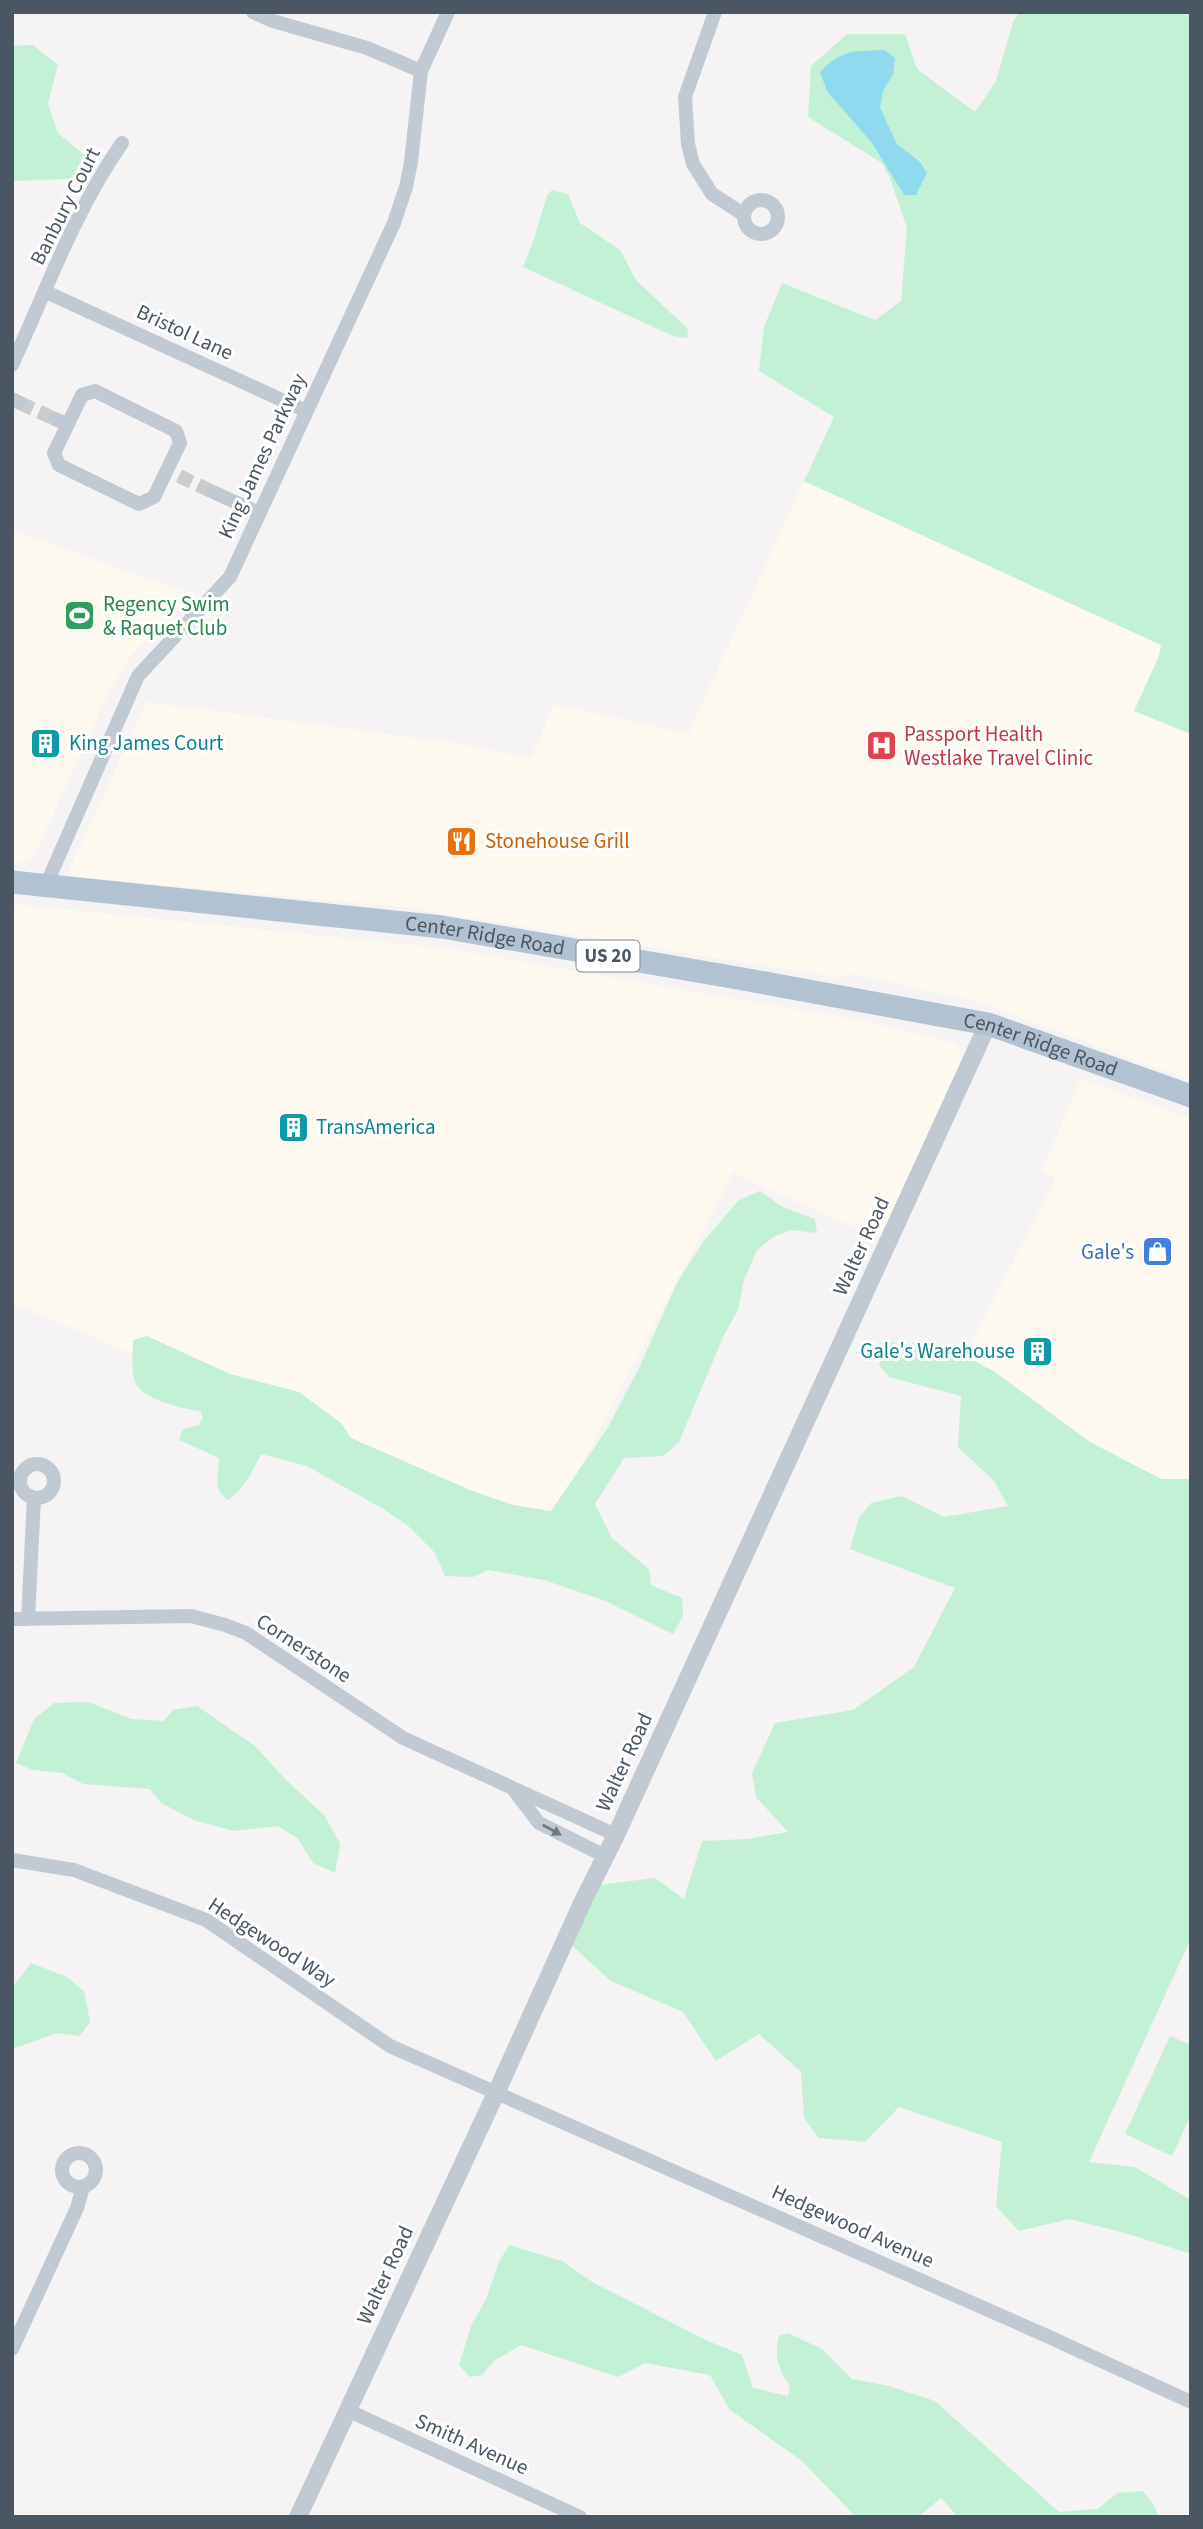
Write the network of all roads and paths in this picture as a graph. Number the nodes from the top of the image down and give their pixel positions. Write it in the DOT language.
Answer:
graph roads {
  1 [pos="253,12"];
  2 [pos="448,12"];
  3 [pos="715,12"];
  4 [pos="421,71"];
  5 [pos="122,143"];
  6 [pos="743,214"];
  7 [pos="46,292"];
  8 [pos="12,365"];
  9 [pos="306,411"];
  10 [pos="61,422"];
  11 [pos="213,492"];
  12 [pos="259,513"];
  13 [pos="12,882"];
  14 [pos="46,885"];
  15 [pos="989,1024"];
  16 [pos="1191,1096"];
  17 [pos="34,1498"];
  18 [pos="12,1619"];
  19 [pos="28,1619"];
  20 [pos="512,1788"];
  21 [pos="616,1835"];
  22 [pos="605,1856"];
  23 [pos="12,1860"];
  24 [pos="497,2091"];
  25 [pos="83,2187"];
  26 [pos="12,2349"];
  27 [pos="1191,2402"];
  28 [pos="347,2410"];
  29 [pos="298,2517"];
  30 [pos="580,2517"];
  1 -- 4 [label="street"];
  2 -- 4 [label="street, King James Parkway"];
  3 -- 6 [label="street"];
  4 -- 9 [label="street, King James Parkway"];
  5 -- 7 [label="street, Banbury Court"];
  7 -- 8 [label="street, Banbury Court"];
  7 -- 9 [label="street, Bristol Lane"];
  9 -- 12 [label="street, King James Parkway"];
  10 -- 10 [label="street"];
  11 -- 12 [label="street"];
  12 -- 14 [label="street, King James Parkway"];
  13 -- 14 [label="main road, Center Ridge Road / US 20"];
  14 -- 15 [label="main road, Center Ridge Road / US 20"];
  15 -- 16 [label="main road, Center Ridge Road / US 20"];
  15 -- 21 [label="street, Walter Road"];
  17 -- 19 [label="street"];
  18 -- 19 [label="street, Cornerstone"];
  19 -- 20 [label="street, Cornerstone"];
  20 -- 21 [label="street, Cornerstone"];
  20 -- 22 [label="street, Cornerstone, one-way"];
  21 -- 22 [label="street, Walter Road"];
  22 -- 24 [label="street, Walter Road"];
  23 -- 24 [label="street, Hedgewood Way"];
  24 -- 27 [label="street, Hedgewood Avenue"];
  24 -- 28 [label="street, Walter Road"];
  25 -- 26 [label="street"];
  28 -- 29 [label="street, Walter Road"];
  28 -- 30 [label="street, Smith Avenue"];
}
